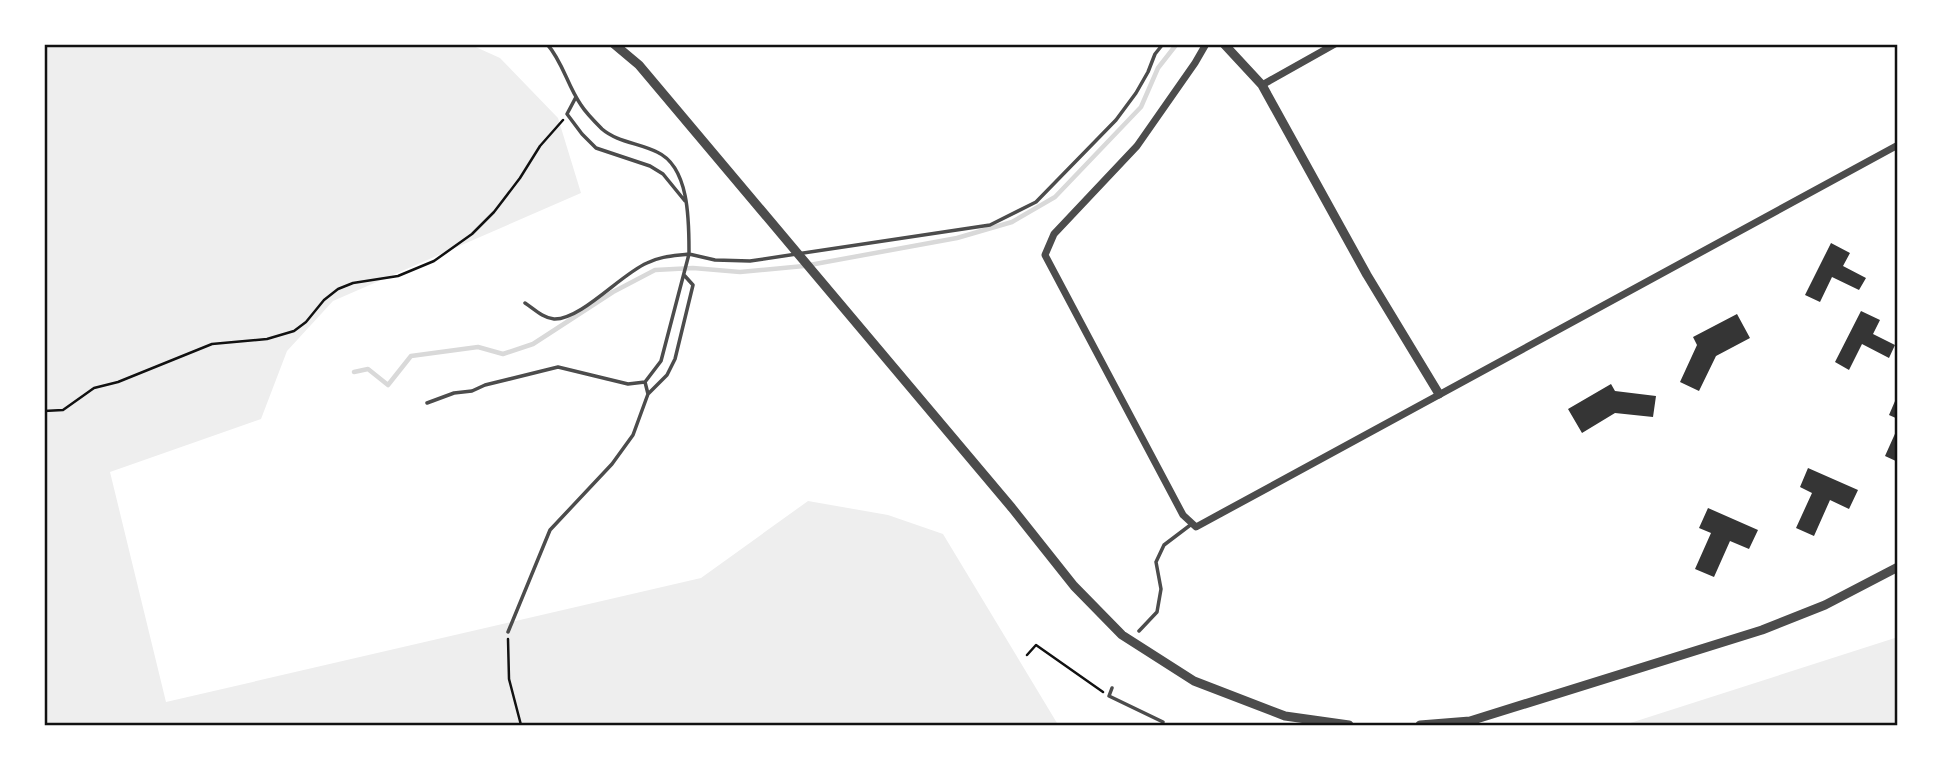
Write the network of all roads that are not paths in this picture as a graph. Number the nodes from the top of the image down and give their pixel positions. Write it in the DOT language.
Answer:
graph roads {
  1 [pos="547,44"];
  2 [pos="614,44"];
  3 [pos="1163,44"];
  4 [pos="1206,44"];
  5 [pos="1224,44"];
  6 [pos="1335,44"];
  7 [pos="1262,85"];
  8 [pos="576,96"];
  9 [pos="1898,145"];
  10 [pos="686,202"];
  11 [pos="689,254"];
  12 [pos="684,275"];
  13 [pos="525,303"];
  14 [pos="645,382"];
  15 [pos="648,394"];
  16 [pos="1439,394"];
  17 [pos="427,403"];
  18 [pos="1192,523"];
  19 [pos="1898,567"];
  20 [pos="1139,631"];
  21 [pos="508,632"];
  22 [pos="1112,688"];
  23 [pos="1162,725"];
  24 [pos="1349,725"];
  25 [pos="1420,725"];
  1 -- 8 [label="lane"];
  2 -- 24 [label="street"];
  3 -- 11 [label="lane"];
  4 -- 18 [label="street"];
  5 -- 7 [label="street"];
  6 -- 7 [label="street"];
  7 -- 16 [label="street"];
  8 -- 10 [label="lane"];
  8 -- 10 [label="lane"];
  9 -- 16 [label="street"];
  10 -- 11 [label="lane"];
  11 -- 12 [label="lane"];
  11 -- 13 [label="lane"];
  12 -- 14 [label="lane"];
  12 -- 15 [label="lane"];
  14 -- 15 [label="lane"];
  14 -- 17 [label="lane"];
  15 -- 21 [label="lane"];
  16 -- 18 [label="street"];
  18 -- 20 [label="lane"];
  19 -- 25 [label="street"];
  22 -- 23 [label="lane"];
}
